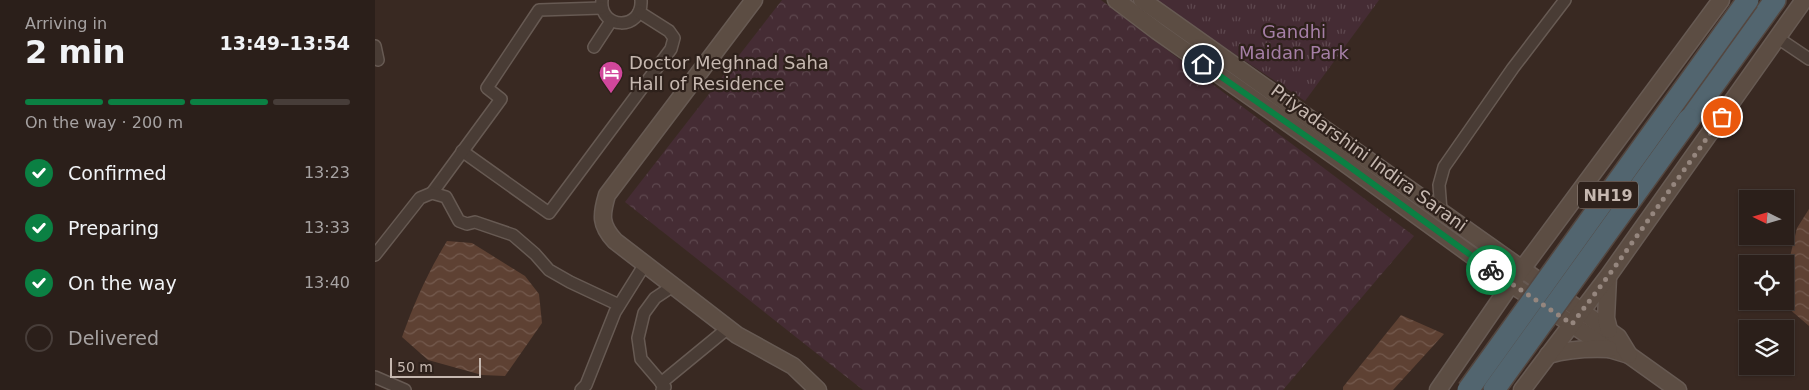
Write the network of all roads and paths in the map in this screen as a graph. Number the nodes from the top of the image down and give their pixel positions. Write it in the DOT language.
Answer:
graph roads {
  1 [pos="754,0"];
  2 [pos="1117,0"];
  3 [pos="1142,0"];
  4 [pos="1565,0"];
  5 [pos="1721,0"];
  6 [pos="1748,0"];
  7 [pos="1775,0"];
  8 [pos="1805,0"];
  9 [pos="602,4"];
  10 [pos="640,6"];
  11 [pos="611,21"];
  12 [pos="1778,38"];
  13 [pos="375,46"];
  14 [pos="594,47"];
  15 [pos="1809,59"];
  16 [pos="379,60"];
  17 [pos="463,151"];
  18 [pos="432,193"];
  19 [pos="1441,211"];
  20 [pos="1486,243"];
  21 [pos="1539,247"];
  22 [pos="375,255"];
  23 [pos="1476,259"];
  24 [pos="645,264"];
  25 [pos="1523,268"];
  26 [pos="1607,277"];
  27 [pos="1511,284"];
  28 [pos="673,286"];
  29 [pos="619,305"];
  30 [pos="1496,307"];
  31 [pos="1582,311"];
  32 [pos="1572,324"];
  33 [pos="728,328"];
  34 [pos="1609,330"];
  35 [pos="1609,349"];
  36 [pos="1549,355"];
  37 [pos="1629,355"];
  38 [pos="375,377"];
  39 [pos="662,386"];
  40 [pos="405,390"];
  41 [pos="581,390"];
  42 [pos="818,390"];
  43 [pos="1438,390"];
  44 [pos="1468,390"];
  45 [pos="1494,390"];
  46 [pos="1522,390"];
  47 [pos="1678,390"];
  1 -- 24 [label="street"];
  2 -- 23 [label="street, Priyadarshini Indira Sarani"];
  3 -- 19 [label="street, Priyadarshini Indira Sarani"];
  4 -- 19 [label="street"];
  5 -- 21 [label="street"];
  6 -- 44 [label="highway, NH19, bridge"];
  7 -- 45 [label="highway, NH19, bridge"];
  8 -- 12 [label="street"];
  9 -- 11 [label="street"];
  9 -- 17 [label="street"];
  10 -- 11 [label="street"];
  10 -- 17 [label="street"];
  11 -- 14 [label="street"];
  12 -- 15 [label="street"];
  12 -- 26 [label="street"];
  13 -- 16 [label="street"];
  17 -- 18 [label="street"];
  18 -- 22 [label="street"];
  18 -- 29 [label="street"];
  19 -- 20 [label="street, Priyadarshini Indira Sarani"];
  20 -- 21 [label="street"];
  20 -- 25 [label="street, Priyadarshini Indira Sarani"];
  21 -- 25 [label="street"];
  23 -- 27 [label="street, Priyadarshini Indira Sarani"];
  23 -- 30 [label="street"];
  24 -- 28 [label="street"];
  24 -- 29 [label="street"];
  25 -- 27 [label="street"];
  25 -- 31 [label="street, Priyadarshini Indira Sarani"];
  26 -- 31 [label="street"];
  26 -- 34 [label="street"];
  27 -- 30 [label="street"];
  27 -- 32 [label="street, Priyadarshini Indira Sarani"];
  28 -- 33 [label="street"];
  28 -- 39 [label="street"];
  29 -- 41 [label="street"];
  30 -- 43 [label="street"];
  31 -- 32 [label="street"];
  31 -- 34 [label="street, Priyadarshini Indira Sarani"];
  32 -- 35 [label="street, Priyadarshini Indira Sarani"];
  32 -- 36 [label="street"];
  33 -- 39 [label="street"];
  33 -- 42 [label="street"];
  34 -- 37 [label="street, Priyadarshini Indira Sarani"];
  35 -- 36 [label="street"];
  35 -- 37 [label="street, Priyadarshini Indira Sarani"];
  36 -- 46 [label="street"];
  37 -- 47 [label="street, Priyadarshini Indira Sarani"];
  38 -- 40 [label="street"];
}
